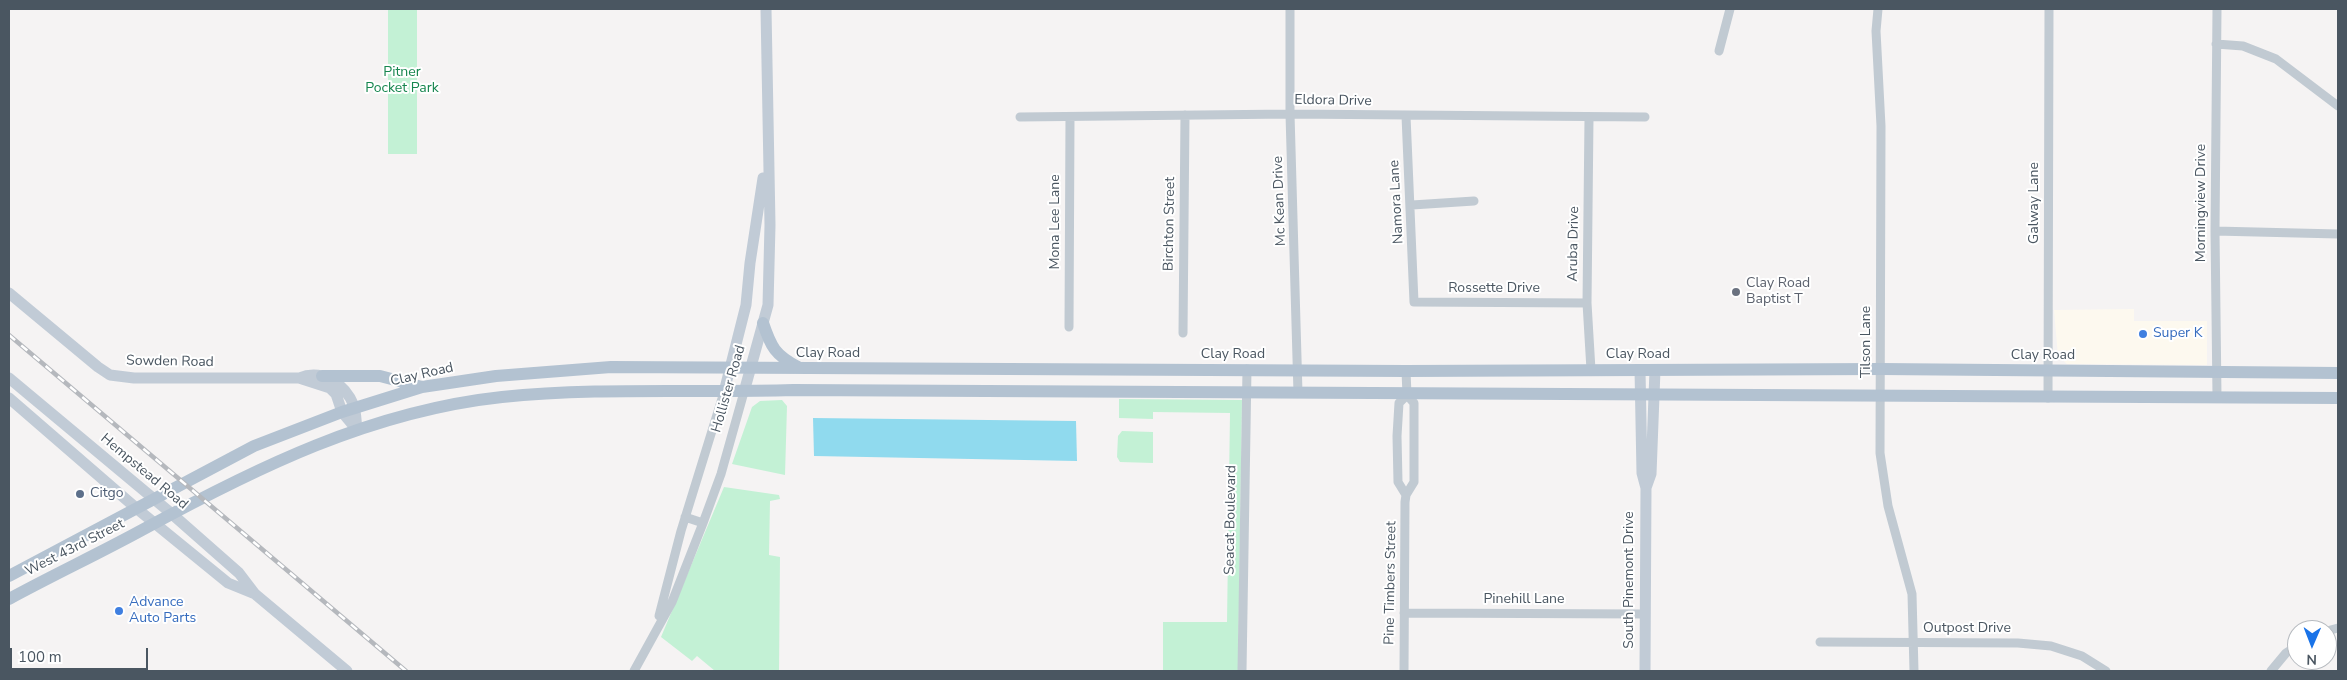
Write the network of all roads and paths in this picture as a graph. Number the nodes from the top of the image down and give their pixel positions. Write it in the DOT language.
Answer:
graph roads {
  1 [pos="766,9"];
  2 [pos="1290,9"];
  3 [pos="1730,9"];
  4 [pos="1878,9"];
  5 [pos="2049,9"];
  6 [pos="2217,9"];
  7 [pos="2216,44"];
  8 [pos="1719,51"];
  9 [pos="2338,106"];
  10 [pos="1290,114"];
  11 [pos="1184,115"];
  12 [pos="1070,116"];
  13 [pos="1406,116"];
  14 [pos="1020,117"];
  15 [pos="1644,117"];
  16 [pos="1589,118"];
  17 [pos="768,149"];
  18 [pos="1474,201"];
  19 [pos="1412,205"];
  20 [pos="2215,231"];
  21 [pos="2338,234"];
  22 [pos="750,263"];
  23 [pos="769,265"];
  24 [pos="1414,288"];
  25 [pos="9,293"];
  26 [pos="1587,303"];
  27 [pos="763,323"];
  28 [pos="1069,327"];
  29 [pos="1183,333"];
  30 [pos="731,368"];
  31 [pos="751,368"];
  32 [pos="803,369"];
  33 [pos="907,369"];
  34 [pos="1105,369"];
  35 [pos="1881,369"];
  36 [pos="1247,370"];
  37 [pos="1298,370"];
  38 [pos="1592,370"];
  39 [pos="1640,370"];
  40 [pos="1655,370"];
  41 [pos="1406,371"];
  42 [pos="2048,371"];
  43 [pos="2216,371"];
  44 [pos="2338,373"];
  45 [pos="322,376"];
  46 [pos="496,376"];
  47 [pos="9,378"];
  48 [pos="299,378"];
  49 [pos="422,387"];
  50 [pos="907,391"];
  51 [pos="724,392"];
  52 [pos="744,392"];
  53 [pos="1105,392"];
  54 [pos="1248,392"];
  55 [pos="1298,393"];
  56 [pos="1407,395"];
  57 [pos="1640,395"];
  58 [pos="1655,395"];
  59 [pos="2217,396"];
  60 [pos="1880,397"];
  61 [pos="9,398"];
  62 [pos="500,398"];
  63 [pos="2048,398"];
  64 [pos="2338,398"];
  65 [pos="348,410"];
  66 [pos="357,430"];
  67 [pos="1646,488"];
  68 [pos="1406,495"];
  69 [pos="152,499"];
  70 [pos="136,508"];
  71 [pos="172,514"];
  72 [pos="685,517"];
  73 [pos="155,523"];
  74 [pos="703,523"];
  75 [pos="9,576"];
  76 [pos="255,594"];
  77 [pos="9,599"];
  78 [pos="1404,613"];
  79 [pos="1645,614"];
  80 [pos="658,624"];
  81 [pos="1820,642"];
  82 [pos="1914,642"];
  83 [pos="2287,652"];
  84 [pos="347,671"];
  85 [pos="634,671"];
  86 [pos="1242,671"];
  87 [pos="1404,671"];
  88 [pos="1645,671"];
  89 [pos="1914,671"];
  90 [pos="2106,671"];
  91 [pos="2271,671"];
  1 -- 17 [label="street, Hollister Road"];
  2 -- 10 [label="street, Mc Kean Drive"];
  3 -- 8 [label="street"];
  4 -- 35 [label="street, Tilson Lane"];
  5 -- 42 [label="street, Galway Lane"];
  6 -- 7 [label="street, Morningview Drive"];
  7 -- 9 [label="street"];
  7 -- 20 [label="street, Morningview Drive"];
  10 -- 11 [label="street, Eldora Drive"];
  10 -- 13 [label="street, Eldora Drive"];
  10 -- 37 [label="street, Mc Kean Drive"];
  11 -- 12 [label="street, Eldora Drive"];
  11 -- 29 [label="street, Birchton Street"];
  12 -- 14 [label="street, Eldora Drive"];
  12 -- 28 [label="street, Mona Lee Lane"];
  13 -- 16 [label="street, Eldora Drive"];
  13 -- 19 [label="street, Namora Lane"];
  15 -- 16 [label="street, Eldora Drive"];
  16 -- 26 [label="street, Aruba Drive"];
  17 -- 22 [label="street, Hollister Road"];
  17 -- 23 [label="street, Hollister Road"];
  18 -- 19 [label="street"];
  19 -- 24 [label="street, Namora Lane"];
  20 -- 21 [label="street"];
  20 -- 43 [label="street, Morningview Drive"];
  22 -- 23 [label="street"];
  22 -- 30 [label="street, Hollister Road"];
  23 -- 27 [label="street, Hollister Road"];
  24 -- 26 [label="street, Rossette Drive"];
  25 -- 48 [label="street, Sowden Road"];
  26 -- 38 [label="street, Aruba Drive"];
  27 -- 31 [label="street, Hollister Road"];
  27 -- 32 [label="main road"];
  30 -- 31 [label="main road, Clay Road"];
  30 -- 46 [label="main road, Clay Road"];
  30 -- 51 [label="street, Hollister Road"];
  31 -- 32 [label="main road, Clay Road"];
  31 -- 52 [label="street, Hollister Road"];
  32 -- 33 [label="main road, Clay Road"];
  33 -- 34 [label="main road, Clay Road"];
  33 -- 50 [label="main road"];
  34 -- 36 [label="main road, Clay Road"];
  34 -- 53 [label="main road"];
  35 -- 40 [label="main road, Clay Road"];
  35 -- 42 [label="main road, Clay Road"];
  35 -- 60 [label="street, Tilson Lane"];
  36 -- 37 [label="main road, Clay Road"];
  36 -- 54 [label="street, Seacat Boulevard"];
  37 -- 41 [label="main road, Clay Road"];
  37 -- 55 [label="street, Mc Kean Drive"];
  38 -- 39 [label="main road, Clay Road"];
  38 -- 41 [label="main road, Clay Road"];
  39 -- 40 [label="main road, Clay Road"];
  39 -- 57 [label="street, South Pinemont Drive"];
  40 -- 58 [label="street, South Pinemont Drive"];
  41 -- 56 [label="street, Pine Timbers Street"];
  42 -- 43 [label="main road, Clay Road"];
  42 -- 63 [label="street, Galway Lane"];
  43 -- 44 [label="main road, Clay Road"];
  43 -- 59 [label="street, Morningview Drive"];
  45 -- 48 [label="street, Sowden Road"];
  45 -- 49 [label="main road"];
  45 -- 65 [label="street, Sowden Road"];
  46 -- 49 [label="main road, Clay Road"];
  46 -- 62 [label="main road"];
  47 -- 69 [label="street, Hempstead Road"];
  48 -- 65 [label="street, Sowden Road"];
  49 -- 65 [label="main road, Clay Road"];
  50 -- 52 [label="main road"];
  50 -- 53 [label="main road"];
  51 -- 52 [label="main road"];
  51 -- 62 [label="main road"];
  51 -- 72 [label="street, Hollister Road"];
  52 -- 74 [label="street, Hollister Road"];
  53 -- 54 [label="main road"];
  54 -- 55 [label="main road"];
  54 -- 86 [label="street, Seacat Boulevard"];
  55 -- 56 [label="main road"];
  56 -- 57 [label="main road"];
  56 -- 68 [label="street, Pine Timbers Street"];
  56 -- 68 [label="street, Pine Timbers Street"];
  57 -- 58 [label="main road"];
  57 -- 67 [label="street, South Pinemont Drive"];
  58 -- 60 [label="main road"];
  58 -- 67 [label="street, South Pinemont Drive"];
  59 -- 63 [label="main road"];
  59 -- 64 [label="main road"];
  60 -- 63 [label="main road"];
  60 -- 82 [label="street, Tilson Lane"];
  61 -- 70 [label="street, Hempstead Road"];
  62 -- 66 [label="main road"];
  65 -- 66 [label="street, Sowden Road"];
  65 -- 69 [label="main road, Clay Road"];
  66 -- 71 [label="main road"];
  67 -- 79 [label="street, South Pinemont Drive"];
  68 -- 78 [label="street, Pine Timbers Street"];
  69 -- 70 [label="main road, West 43rd Street"];
  69 -- 71 [label="street, Hempstead Road"];
  70 -- 73 [label="street, Hempstead Road"];
  70 -- 75 [label="main road, West 43rd Street"];
  71 -- 73 [label="main road, West 43rd Street"];
  71 -- 76 [label="street, Hempstead Road"];
  72 -- 74 [label="street"];
  72 -- 80 [label="street, Hollister Road"];
  73 -- 76 [label="street, Hempstead Road"];
  73 -- 77 [label="main road, West 43rd Street"];
  74 -- 80 [label="street, Hollister Road"];
  76 -- 84 [label="street, Hempstead Road"];
  78 -- 79 [label="street, Pinehill Lane"];
  78 -- 87 [label="street, Pine Timbers Street"];
  79 -- 88 [label="street, South Pinemont Drive"];
  80 -- 85 [label="street, Hollister Road"];
  81 -- 82 [label="street, Outpost Drive"];
  82 -- 89 [label="street, Tilson Lane"];
  82 -- 90 [label="street, Outpost Drive"];
  83 -- 91 [label="street"];
}
